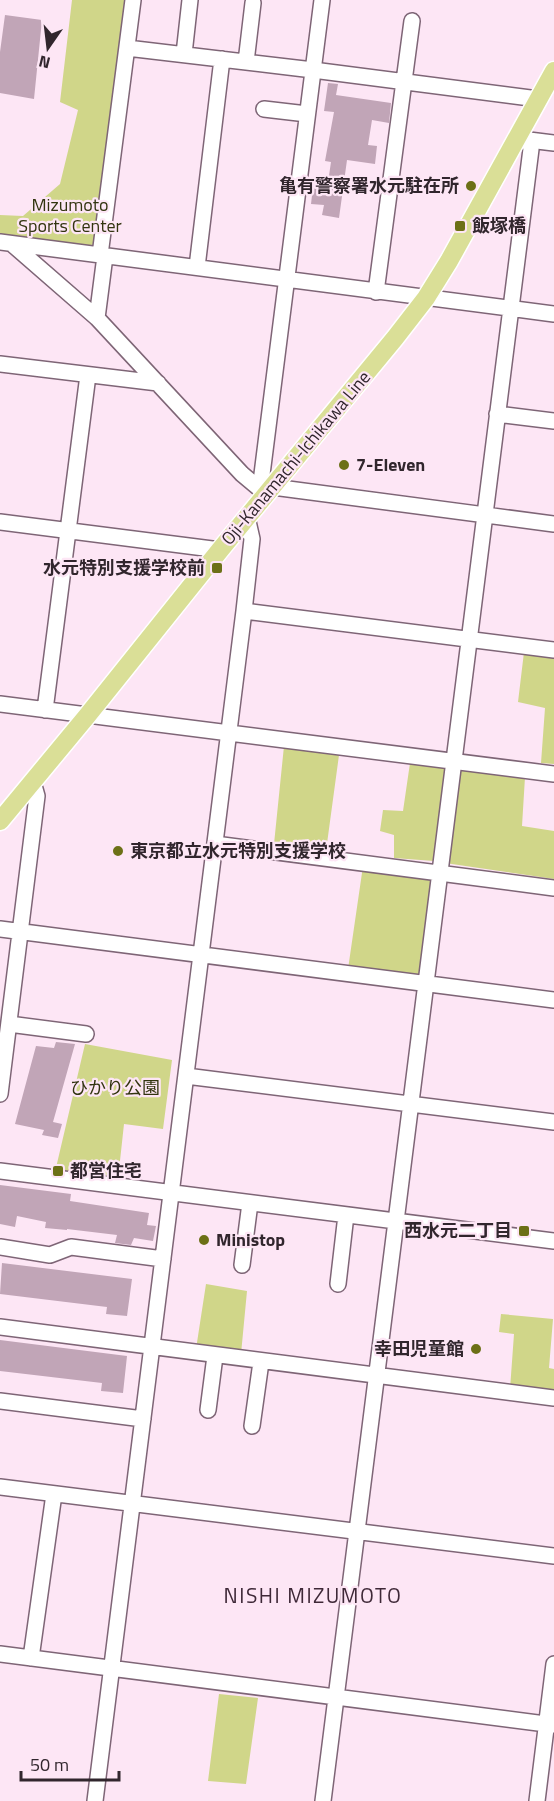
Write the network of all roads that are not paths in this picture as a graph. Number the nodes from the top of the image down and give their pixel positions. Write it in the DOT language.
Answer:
graph roads {
  1 [pos="133,0"];
  2 [pos="190,0"];
  3 [pos="322,0"];
  4 [pos="253,3"];
  5 [pos="412,21"];
  6 [pos="127,48"];
  7 [pos="184,54"];
  8 [pos="222,59"];
  9 [pos="246,62"];
  10 [pos="313,70"];
  11 [pos="554,71"];
  12 [pos="403,82"];
  13 [pos="538,99"];
  14 [pos="264,109"];
  15 [pos="307,114"];
  16 [pos="524,137"];
  17 [pos="554,143"];
  18 [pos="6,243"];
  19 [pos="103,255"];
  20 [pos="197,267"];
  21 [pos="286,279"];
  22 [pos="376,292"];
  23 [pos="426,298"];
  24 [pos="510,308"];
  25 [pos="554,314"];
  26 [pos="97,318"];
  27 [pos="0,364"];
  28 [pos="88,375"];
  29 [pos="158,383"];
  30 [pos="497,414"];
  31 [pos="554,421"];
  32 [pos="267,491"];
  33 [pos="484,515"];
  34 [pos="247,518"];
  35 [pos="0,522"];
  36 [pos="554,524"];
  37 [pos="68,530"];
  38 [pos="220,550"];
  39 [pos="244,611"];
  40 [pos="469,640"];
  41 [pos="554,650"];
  42 [pos="0,704"];
  43 [pos="45,710"];
  44 [pos="87,716"];
  45 [pos="228,733"];
  46 [pos="453,762"];
  47 [pos="554,774"];
  48 [pos="28,785"];
  49 [pos="0,820"];
  50 [pos="215,844"];
  51 [pos="440,873"];
  52 [pos="554,888"];
  53 [pos="0,928"];
  54 [pos="20,931"];
  55 [pos="200,954"];
  56 [pos="426,983"];
  57 [pos="554,1000"];
  58 [pos="9,1024"];
  59 [pos="87,1034"];
  60 [pos="186,1076"];
  61 [pos="0,1094"];
  62 [pos="411,1104"];
  63 [pos="554,1122"];
  64 [pos="0,1171"];
  65 [pos="171,1193"];
  66 [pos="250,1203"];
  67 [pos="346,1215"];
  68 [pos="397,1221"];
  69 [pos="554,1242"];
  70 [pos="0,1247"];
  71 [pos="163,1259"];
  72 [pos="242,1265"];
  73 [pos="338,1284"];
  74 [pos="0,1328"];
  75 [pos="152,1347"];
  76 [pos="215,1356"];
  77 [pos="261,1362"];
  78 [pos="377,1376"];
  79 [pos="554,1398"];
  80 [pos="0,1401"];
  81 [pos="208,1410"];
  82 [pos="143,1419"];
  83 [pos="252,1426"];
  84 [pos="0,1487"];
  85 [pos="54,1494"];
  86 [pos="132,1503"];
  87 [pos="357,1532"];
  88 [pos="554,1556"];
  89 [pos="0,1654"];
  90 [pos="31,1658"];
  91 [pos="554,1664"];
  92 [pos="112,1669"];
  93 [pos="336,1696"];
  94 [pos="550,1724"];
  95 [pos="95,1801"];
  96 [pos="323,1801"];
  97 [pos="537,1801"];
  1 -- 6 [label="street"];
  2 -- 7 [label="street"];
  3 -- 10 [label="street"];
  4 -- 9 [label="street"];
  5 -- 12 [label="street"];
  6 -- 7 [label="street"];
  6 -- 19 [label="street"];
  7 -- 8 [label="street"];
  8 -- 9 [label="street"];
  8 -- 20 [label="street"];
  9 -- 10 [label="street"];
  10 -- 12 [label="street"];
  10 -- 15 [label="street"];
  11 -- 13 [label="main road, Oji-Kanamachi-Ichikawa Line"];
  12 -- 13 [label="street"];
  12 -- 22 [label="street"];
  13 -- 16 [label="main road, Oji-Kanamachi-Ichikawa Line"];
  14 -- 15 [label="street"];
  15 -- 21 [label="street"];
  16 -- 17 [label="street"];
  16 -- 23 [label="main road, Oji-Kanamachi-Ichikawa Line"];
  16 -- 24 [label="street"];
  18 -- 19 [label="street"];
  18 -- 26 [label="street"];
  19 -- 20 [label="street"];
  19 -- 26 [label="street"];
  20 -- 21 [label="street"];
  21 -- 22 [label="street"];
  21 -- 32 [label="street"];
  22 -- 23 [label="street"];
  23 -- 24 [label="street"];
  23 -- 32 [label="main road, Oji-Kanamachi-Ichikawa Line"];
  24 -- 25 [label="street"];
  24 -- 30 [label="street"];
  26 -- 29 [label="street"];
  27 -- 28 [label="street"];
  28 -- 29 [label="street"];
  28 -- 37 [label="street"];
  29 -- 32 [label="street"];
  30 -- 31 [label="street"];
  30 -- 33 [label="street"];
  32 -- 33 [label="street"];
  32 -- 34 [label="main road, Oji-Kanamachi-Ichikawa Line"];
  33 -- 36 [label="street"];
  33 -- 40 [label="street"];
  34 -- 38 [label="main road, Oji-Kanamachi-Ichikawa Line"];
  34 -- 39 [label="street"];
  35 -- 37 [label="street"];
  37 -- 38 [label="street"];
  37 -- 43 [label="street"];
  38 -- 44 [label="main road, Oji-Kanamachi-Ichikawa Line"];
  39 -- 40 [label="street"];
  39 -- 45 [label="street"];
  40 -- 41 [label="street"];
  40 -- 46 [label="street"];
  42 -- 43 [label="street"];
  43 -- 44 [label="street"];
  44 -- 45 [label="street"];
  44 -- 48 [label="main road, Oji-Kanamachi-Ichikawa Line"];
  45 -- 46 [label="street"];
  45 -- 50 [label="street"];
  46 -- 47 [label="street"];
  46 -- 51 [label="street"];
  48 -- 49 [label="main road, Oji-Kanamachi-Ichikawa Line"];
  48 -- 54 [label="street"];
  50 -- 51 [label="street"];
  50 -- 55 [label="street"];
  51 -- 52 [label="street"];
  51 -- 56 [label="street"];
  53 -- 54 [label="street"];
  54 -- 55 [label="street"];
  54 -- 58 [label="street"];
  55 -- 56 [label="street"];
  55 -- 60 [label="street"];
  56 -- 57 [label="street"];
  56 -- 62 [label="street"];
  58 -- 59 [label="street"];
  58 -- 61 [label="street"];
  60 -- 62 [label="street"];
  60 -- 65 [label="street"];
  62 -- 63 [label="street"];
  62 -- 68 [label="street"];
  64 -- 65 [label="street"];
  65 -- 66 [label="street"];
  65 -- 71 [label="street"];
  66 -- 67 [label="street"];
  66 -- 72 [label="street"];
  67 -- 68 [label="street"];
  67 -- 73 [label="street"];
  68 -- 69 [label="street"];
  68 -- 78 [label="street"];
  70 -- 71 [label="street"];
  71 -- 75 [label="street"];
  74 -- 75 [label="street"];
  75 -- 76 [label="street"];
  75 -- 82 [label="street"];
  76 -- 77 [label="street"];
  76 -- 81 [label="street"];
  77 -- 78 [label="street"];
  77 -- 83 [label="street"];
  78 -- 79 [label="street"];
  78 -- 87 [label="street"];
  80 -- 82 [label="street"];
  82 -- 86 [label="street"];
  84 -- 85 [label="street"];
  85 -- 86 [label="street"];
  85 -- 90 [label="street"];
  86 -- 87 [label="street"];
  86 -- 92 [label="street"];
  87 -- 88 [label="street"];
  87 -- 93 [label="street"];
  89 -- 90 [label="street"];
  90 -- 92 [label="street"];
  91 -- 94 [label="street"];
  92 -- 93 [label="street"];
  92 -- 95 [label="street"];
  93 -- 94 [label="street"];
  93 -- 96 [label="street"];
  94 -- 97 [label="street"];
}
